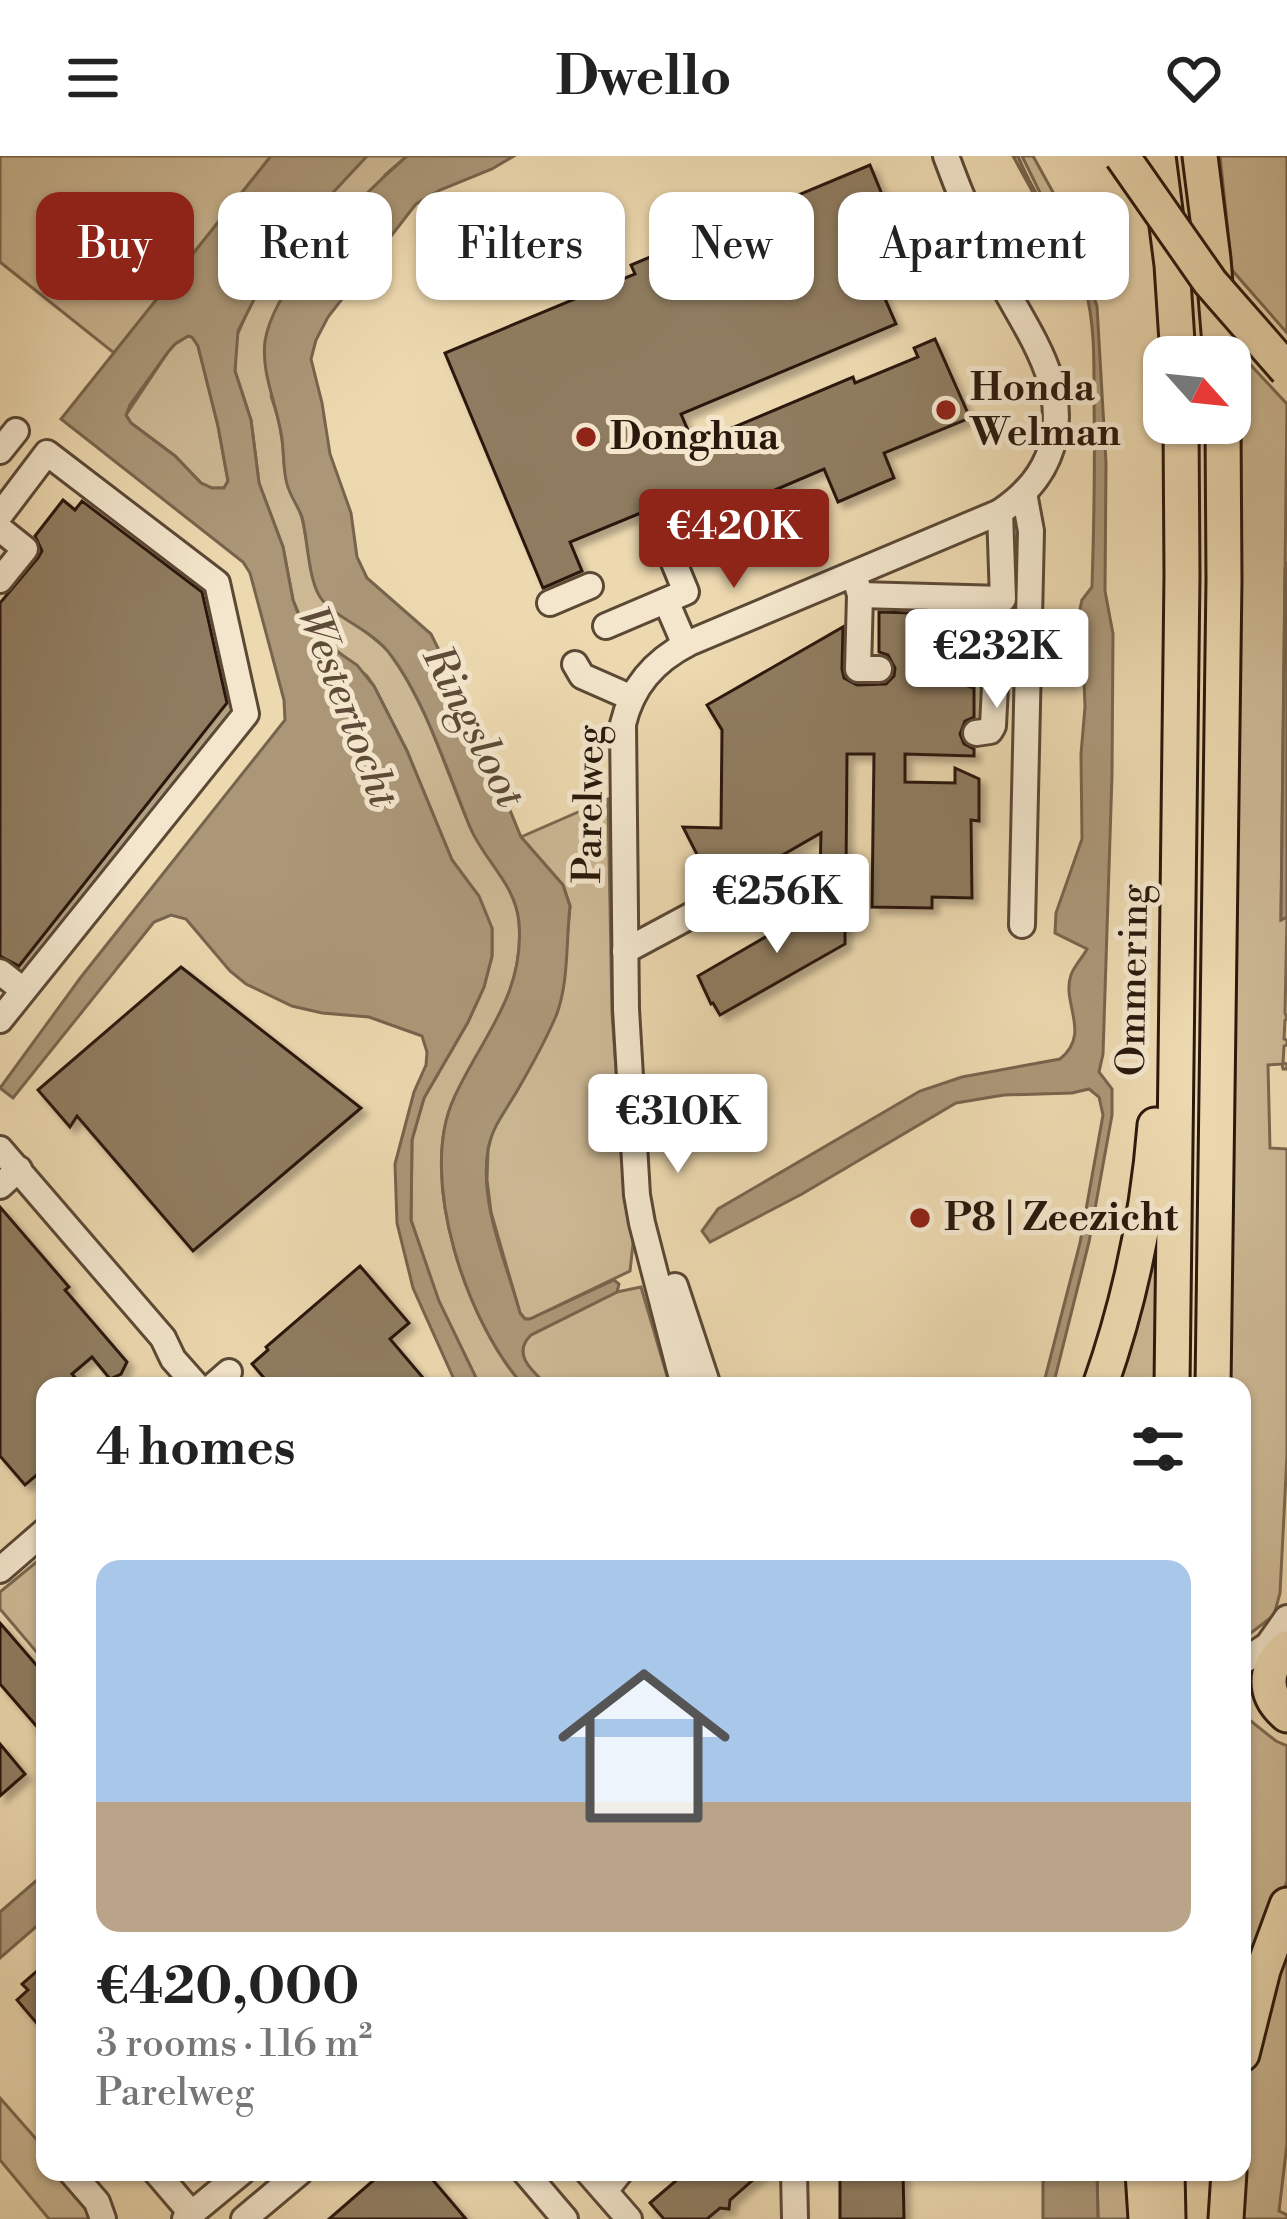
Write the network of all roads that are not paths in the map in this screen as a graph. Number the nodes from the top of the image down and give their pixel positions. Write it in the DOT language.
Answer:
graph roads {
  1 [pos="946,156"];
  2 [pos="1122,156"];
  3 [pos="1158,156"];
  4 [pos="1200,156"];
  5 [pos="1177,336"];
  6 [pos="1220,336"];
  7 [pos="1287,370"];
  8 [pos="1181,444"];
  9 [pos="1223,444"];
  10 [pos="1024,494"];
  11 [pos="1000,512"];
  12 [pos="0,515"];
  13 [pos="0,529"];
  14 [pos="676,544"];
  15 [pos="0,580"];
  16 [pos="857,584"];
  17 [pos="590,586"];
  18 [pos="992,598"];
  19 [pos="666,601"];
  20 [pos="550,603"];
  21 [pos="606,626"];
  22 [pos="685,645"];
  23 [pos="575,664"];
  24 [pos="879,669"];
  25 [pos="632,698"];
  26 [pos="976,733"];
  27 [pos="692,914"];
  28 [pos="1022,925"];
  29 [pos="625,951"];
  30 [pos="1177,951"];
  31 [pos="0,972"];
  32 [pos="23,990"];
  33 [pos="0,1019"];
  34 [pos="635,1146"];
  35 [pos="0,1149"];
  36 [pos="9,1177"];
  37 [pos="163,1338"];
  38 [pos="189,1377"];
  39 [pos="213,1377"];
  40 [pos="682,1377"];
  41 [pos="705,1377"];
  42 [pos="1103,1377"];
  43 [pos="1172,1377"];
  44 [pos="1213,1377"];
  45 [pos="36,1539"];
  46 [pos="0,1570"];
  47 [pos="1287,1618"];
  48 [pos="1263,1679"];
  49 [pos="1287,1905"];
  50 [pos="1251,2018"];
  51 [pos="79,2181"];
  52 [pos="163,2181"];
  53 [pos="231,2181"];
  54 [pos="289,2181"];
  55 [pos="533,2181"];
  56 [pos="605,2181"];
  57 [pos="794,2181"];
  58 [pos="1143,2181"];
  59 [pos="1167,2181"];
  60 [pos="1210,2181"];
  61 [pos="1228,2181"];
  62 [pos="217,2193"];
  63 [pos="188,2217"];
  64 [pos="623,2217"];
  65 [pos="103,2219"];
  66 [pos="242,2219"];
  67 [pos="566,2219"];
  68 [pos="795,2219"];
  69 [pos="1146,2219"];
  70 [pos="1168,2219"];
  71 [pos="1211,2219"];
  72 [pos="1226,2219"];
  1 -- 10 [label="street, Parelweg"];
  2 -- 7 [label="highway, bridge"];
  3 -- 5 [label="highway"];
  4 -- 6 [label="highway"];
  8 -- 30 [label="highway, Ommering"];
  9 -- 44 [label="highway"];
  10 -- 11 [label="street, Parelweg"];
  10 -- 28 [label="street"];
  11 -- 16 [label="street, Parelweg"];
  11 -- 18 [label="street"];
  12 -- 32 [label="street"];
  13 -- 15 [label="street"];
  14 -- 19 [label="street"];
  16 -- 18 [label="street"];
  16 -- 22 [label="street, Parelweg"];
  16 -- 24 [label="street"];
  17 -- 20 [label="street"];
  18 -- 26 [label="street"];
  19 -- 21 [label="street"];
  19 -- 22 [label="street"];
  22 -- 25 [label="street, Parelweg"];
  23 -- 25 [label="street"];
  25 -- 29 [label="street, Parelweg"];
  27 -- 29 [label="street"];
  29 -- 34 [label="street, Parelweg"];
  30 -- 42 [label="highway"];
  30 -- 43 [label="highway, Ommering"];
  31 -- 32 [label="street"];
  32 -- 33 [label="street"];
  34 -- 40 [label="street, Parelweg"];
  34 -- 41 [label="street, Parelweg"];
  35 -- 36 [label="street"];
  36 -- 37 [label="street"];
  37 -- 38 [label="street"];
  37 -- 39 [label="street"];
  45 -- 46 [label="street"];
  47 -- 48 [label="street"];
  49 -- 50 [label="highway"];
  51 -- 65 [label="street"];
  52 -- 63 [label="street"];
  53 -- 62 [label="street"];
  54 -- 66 [label="street"];
  55 -- 67 [label="street"];
  56 -- 64 [label="street"];
  57 -- 68 [label="street"];
  58 -- 69 [label="highway"];
  59 -- 70 [label="highway"];
  60 -- 71 [label="highway"];
  61 -- 72 [label="highway"];
  62 -- 63 [label="street"];
  62 -- 66 [label="street"];
}
